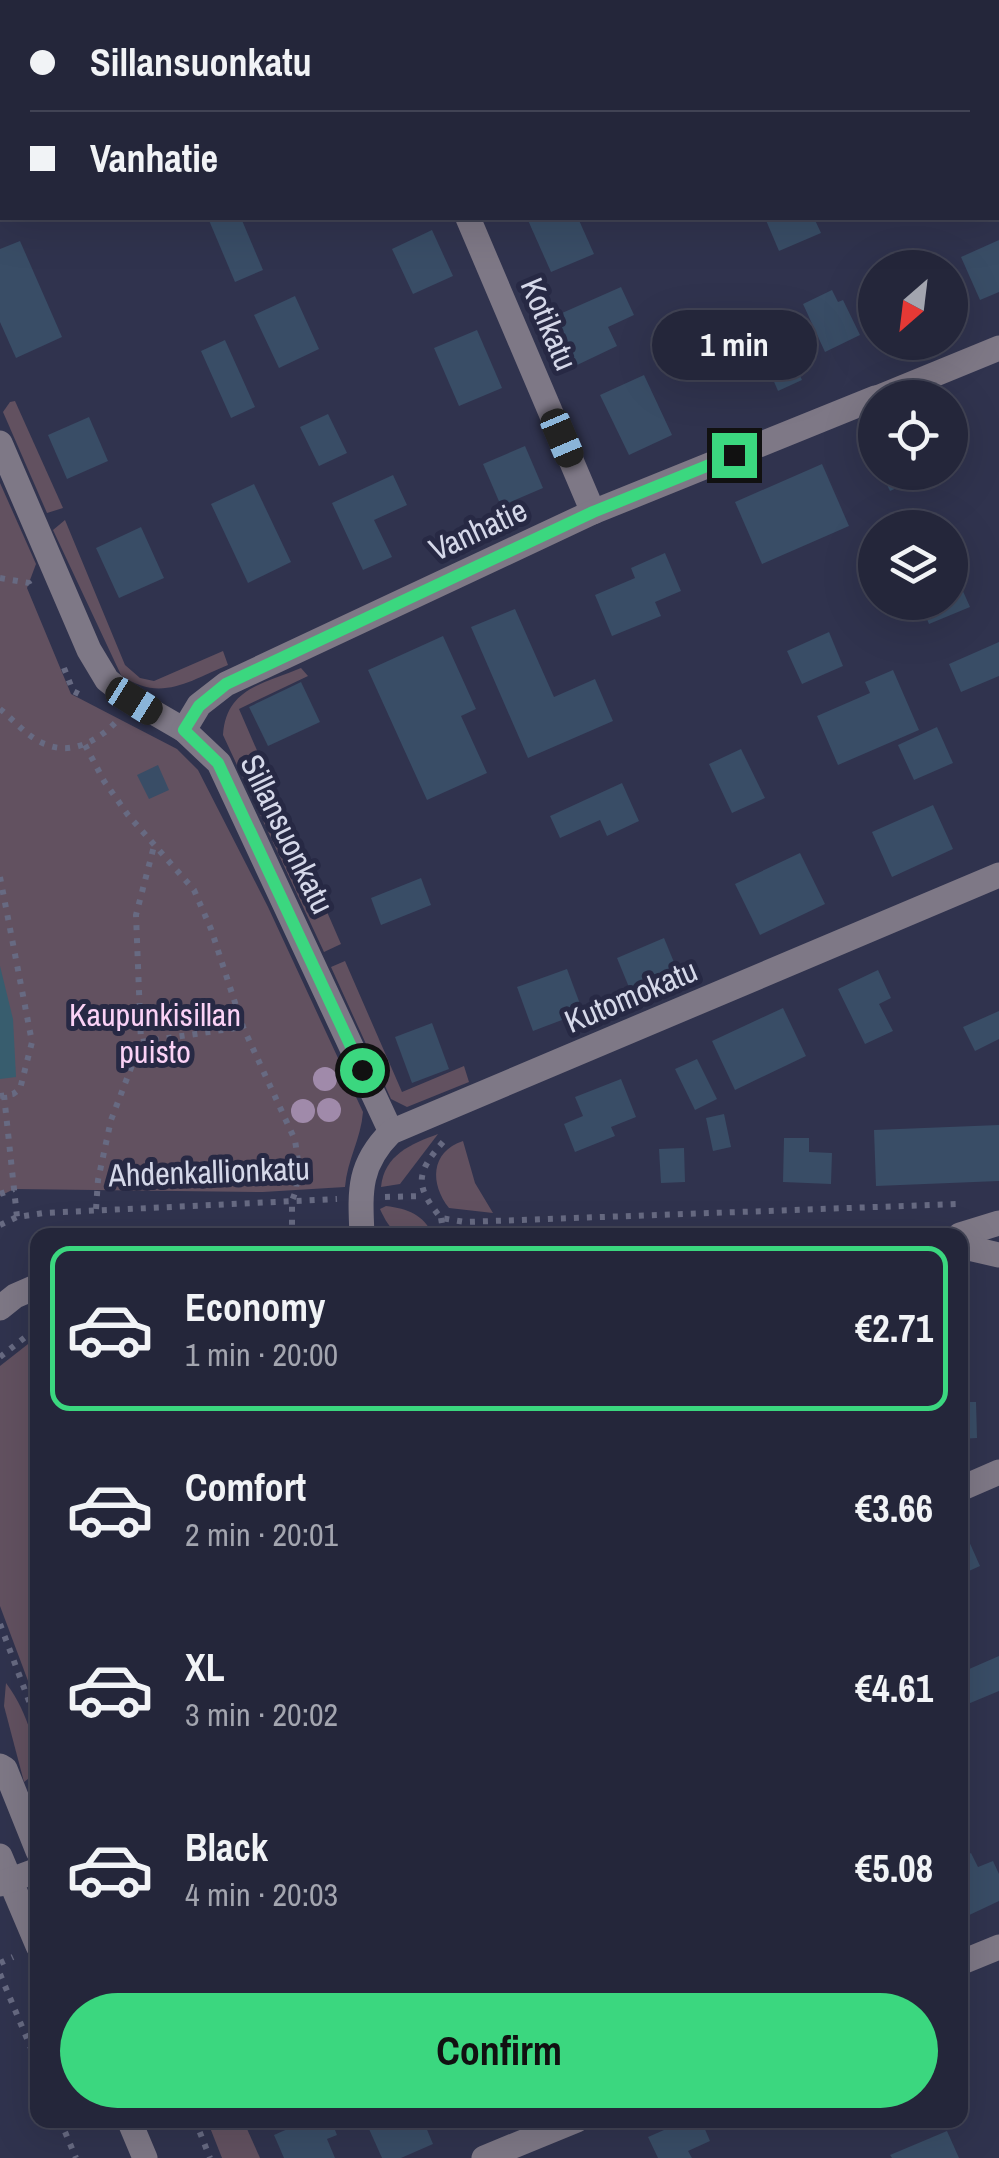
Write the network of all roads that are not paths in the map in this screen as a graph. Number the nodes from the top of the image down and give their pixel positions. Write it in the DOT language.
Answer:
graph roads {
  1 [pos="469,220"];
  2 [pos="999,348"];
  3 [pos="920,380"];
  4 [pos="858,405"];
  5 [pos="0,443"];
  6 [pos="593,512"];
  7 [pos="184,730"];
  8 [pos="999,875"];
  9 [pos="391,1132"];
  10 [pos="999,1222"];
  11 [pos="362,1228"];
  12 [pos="968,1232"];
  13 [pos="968,1248"];
  14 [pos="999,1255"];
  15 [pos="30,1290"];
  16 [pos="0,1308"];
  17 [pos="997,1478"];
  18 [pos="968,1487"];
  19 [pos="0,1766"];
  20 [pos="30,1832"];
  21 [pos="0,1856"];
  22 [pos="30,1873"];
  23 [pos="5,1882"];
  24 [pos="30,1930"];
  25 [pos="999,1947"];
  26 [pos="968,1960"];
  27 [pos="132,2128"];
  28 [pos="557,2128"];
  29 [pos="145,2158"];
  30 [pos="484,2158"];
  1 -- 6 [label="street, Kotikatu"];
  2 -- 3 [label="street, Vanhatie"];
  4 -- 6 [label="street, Vanhatie"];
  5 -- 7 [label="street, Sillansuonkatu"];
  6 -- 7 [label="street, Vanhatie"];
  7 -- 9 [label="street, Sillansuonkatu"];
  8 -- 9 [label="street, Kutomokatu"];
  9 -- 11 [label="street"];
  10 -- 12 [label="street"];
  13 -- 14 [label="street"];
  15 -- 16 [label="street"];
  17 -- 18 [label="street"];
  19 -- 20 [label="street"];
  21 -- 23 [label="street"];
  22 -- 23 [label="street"];
  23 -- 24 [label="street"];
  25 -- 26 [label="street"];
  27 -- 29 [label="street"];
  28 -- 30 [label="street"];
}
